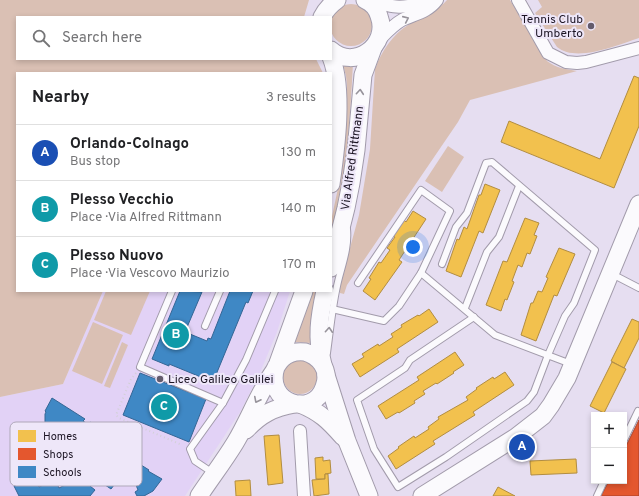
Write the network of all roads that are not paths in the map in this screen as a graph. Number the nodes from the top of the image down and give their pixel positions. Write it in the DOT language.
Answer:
graph roads {
  1 [pos="322,0"];
  2 [pos="337,0"];
  3 [pos="429,0"];
  4 [pos="437,0"];
  5 [pos="518,0"];
  6 [pos="372,3"];
  7 [pos="322,16"];
  8 [pos="323,16"];
  9 [pos="375,45"];
  10 [pos="639,48"];
  11 [pos="332,51"];
  12 [pos="332,60"];
  13 [pos="332,173"];
  14 [pos="519,186"];
  15 [pos="638,207"];
  16 [pos="346,208"];
  17 [pos="332,264"];
  18 [pos="442,264"];
  19 [pos="421,272"];
  20 [pos="610,274"];
  21 [pos="358,283"];
  22 [pos="639,288"];
  23 [pos="172,292"];
  24 [pos="220,292"];
  25 [pos="275,292"];
  26 [pos="304,292"];
  27 [pos="325,292"];
  28 [pos="332,308"];
  29 [pos="465,308"];
  30 [pos="474,317"];
  31 [pos="205,326"];
  32 [pos="548,355"];
  33 [pos="573,364"];
  34 [pos="277,365"];
  35 [pos="324,369"];
  36 [pos="223,403"];
  37 [pos="297,404"];
  38 [pos="638,411"];
  39 [pos="300,431"];
  40 [pos="627,434"];
  41 [pos="347,441"];
  42 [pos="235,442"];
  43 [pos="214,474"];
  44 [pos="603,484"];
  45 [pos="199,496"];
  46 [pos="304,496"];
  47 [pos="369,496"];
  48 [pos="422,496"];
  49 [pos="597,496"];
  1 -- 7 [label="main road"];
  2 -- 8 [label="main road"];
  3 -- 6 [label="street"];
  9 -- 4 [label="street, one-way"];
  5 -- 10 [label="street"];
  6 -- 9 [label="main road, Via Alfred Rittmann"];
  9 -- 11 [label="main road"];
  16 -- 9 [label="main road, Via Alfred Rittmann, one-way"];
  12 -- 13 [label="main road, Via Alfred Rittmann"];
  14 -- 18 [label="lane"];
  14 -- 29 [label="lane"];
  14 -- 32 [label="lane"];
  15 -- 20 [label="main road"];
  16 -- 17 [label="main road, Via Alfred Rittmann"];
  16 -- 28 [label="lane"];
  19 -- 21 [label="lane"];
  19 -- 28 [label="lane"];
  19 -- 29 [label="lane"];
  20 -- 22 [label="lane"];
  20 -- 33 [label="main road"];
  23 -- 36 [label="lane"];
  24 -- 31 [label="lane"];
  25 -- 36 [label="lane"];
  26 -- 34 [label="main road"];
  27 -- 35 [label="main road"];
  35 -- 28 [label="lane, one-way"];
  29 -- 30 [label="lane"];
  30 -- 32 [label="lane"];
  30 -- 32 [label="lane"];
  32 -- 33 [label="lane"];
  33 -- 48 [label="main road"];
  34 -- 35 [label="main road"];
  34 -- 37 [label="main road"];
  34 -- 42 [label="main road, one-way"];
  35 -- 37 [label="main road"];
  35 -- 41 [label="main road"];
  36 -- 43 [label="lane"];
  37 -- 41 [label="main road"];
  37 -- 42 [label="main road"];
  38 -- 40 [label="lane"];
  39 -- 46 [label="street"];
  41 -- 47 [label="main road"];
  42 -- 43 [label="main road"];
  43 -- 45 [label="main road"];
  44 -- 49 [label="lane"];
}
